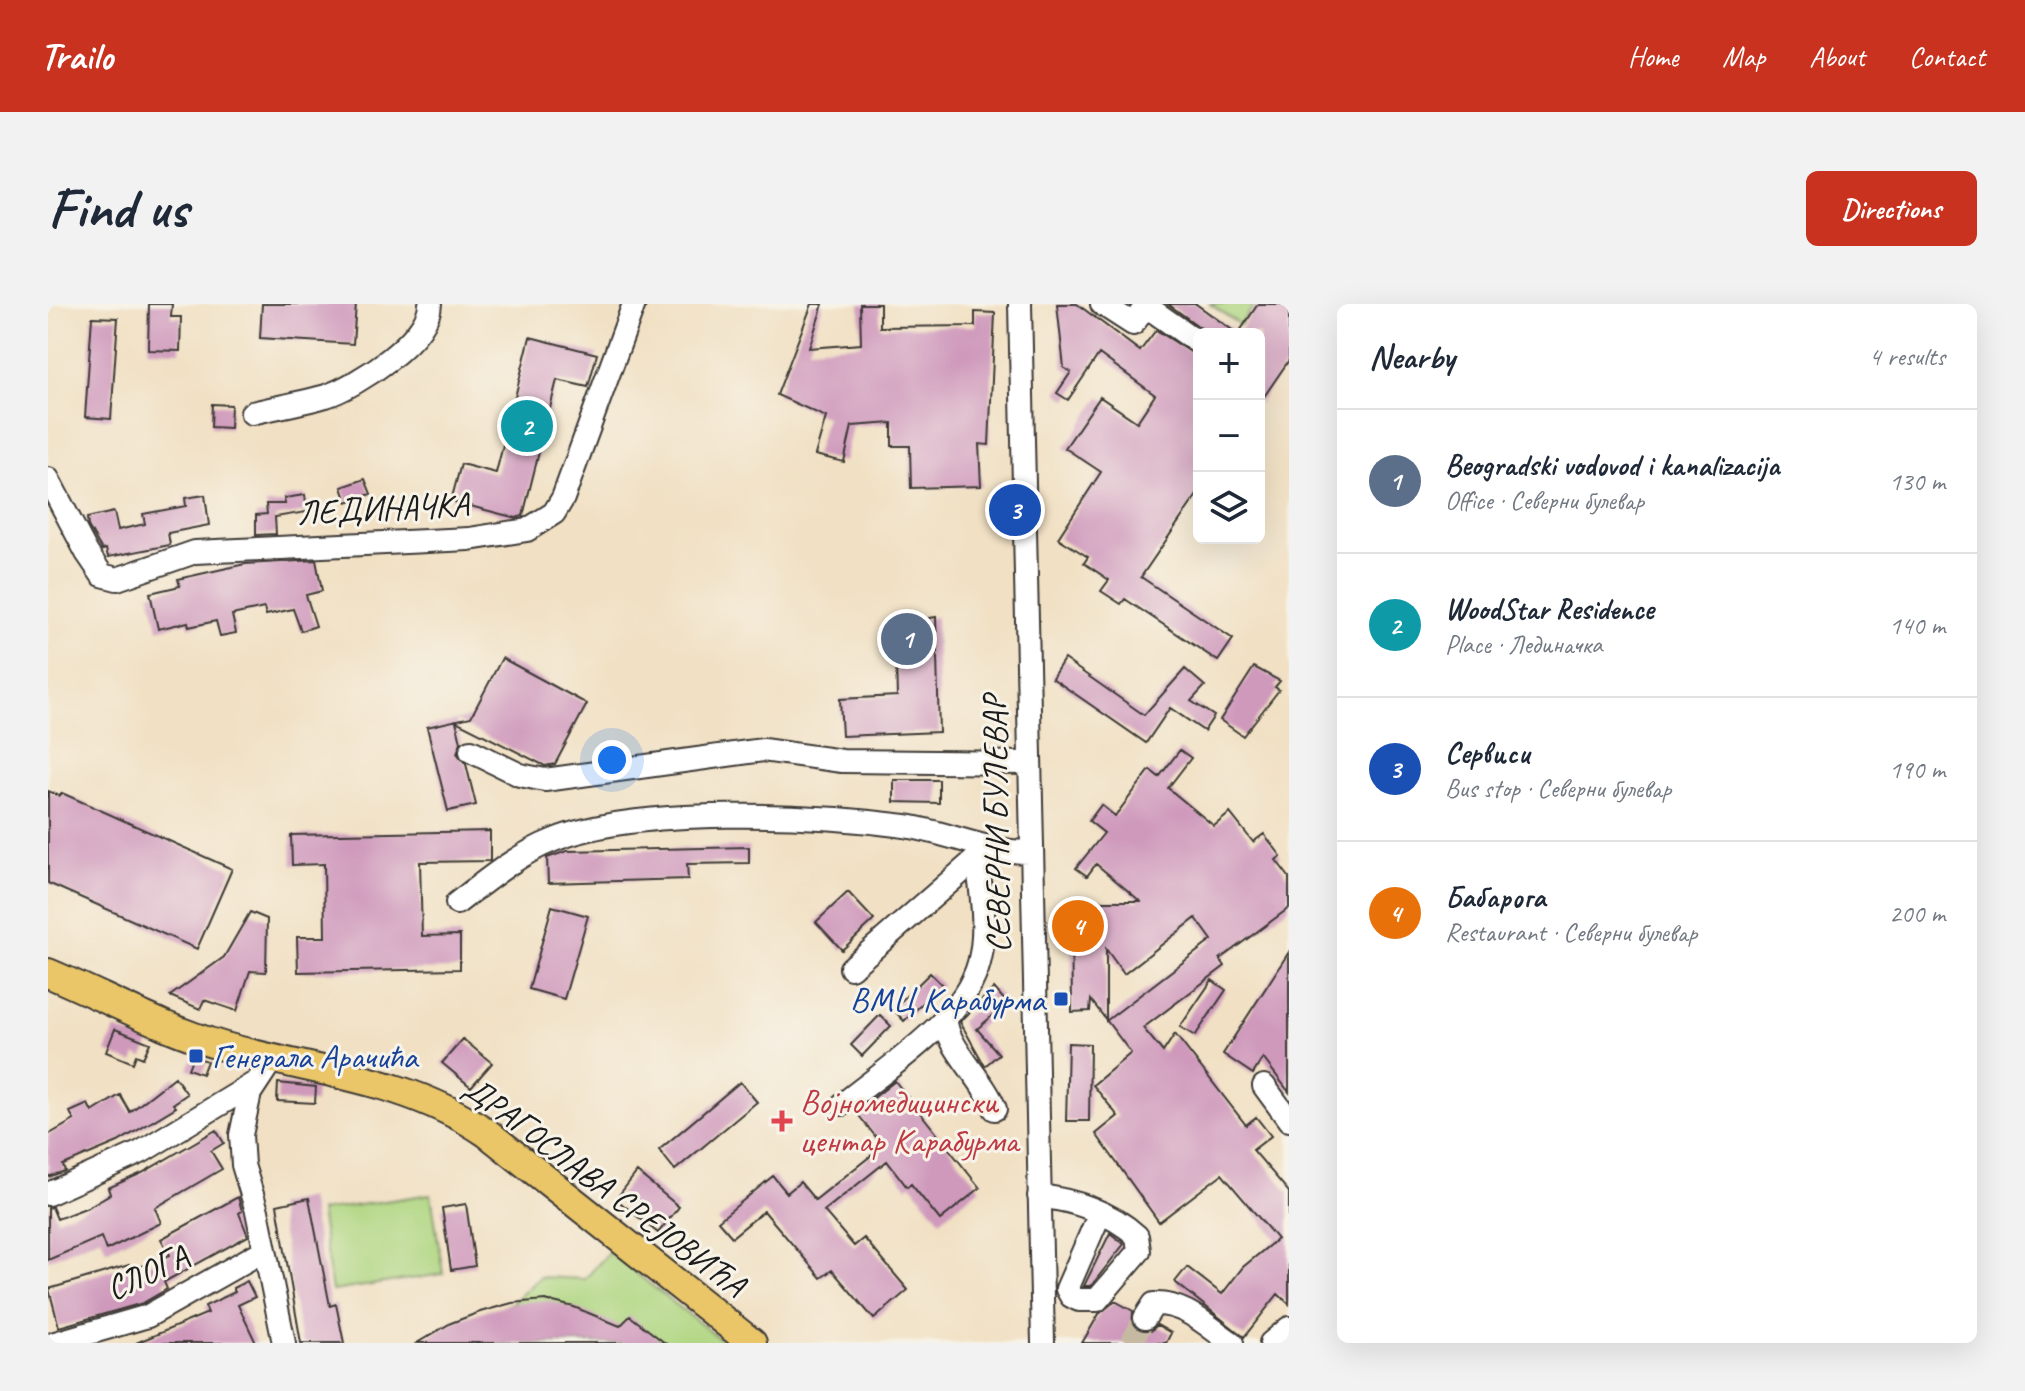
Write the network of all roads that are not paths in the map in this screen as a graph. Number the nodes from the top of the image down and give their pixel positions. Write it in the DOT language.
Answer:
graph roads {
  1 [pos="430,304"];
  2 [pos="634,304"];
  3 [pos="1020,304"];
  4 [pos="1102,304"];
  5 [pos="1193,339"];
  6 [pos="252,413"];
  7 [pos="48,479"];
  8 [pos="471,751"];
  9 [pos="1028,763"];
  10 [pos="984,852"];
  11 [pos="1031,852"];
  12 [pos="457,903"];
  13 [pos="851,968"];
  14 [pos="48,973"];
  15 [pos="946,1016"];
  16 [pos="273,1058"];
  17 [pos="255,1083"];
  18 [pos="1264,1086"];
  19 [pos="843,1104"];
  20 [pos="995,1109"];
  21 [pos="1289,1120"];
  22 [pos="48,1194"];
  23 [pos="1039,1196"];
  24 [pos="1100,1213"];
  25 [pos="263,1251"];
  26 [pos="1145,1318"];
  27 [pos="1289,1328"];
  28 [pos="55,1343"];
  29 [pos="284,1343"];
  30 [pos="752,1343"];
  31 [pos="1043,1343"];
  32 [pos="1232,1343"];
  33 [pos="1271,1343"];
  1 -- 6 [label="street"];
  2 -- 7 [label="street, ЛЕДИНАЧКА"];
  3 -- 9 [label="street, СЕВЕРНИ БУЛЕВАР"];
  4 -- 5 [label="street"];
  8 -- 9 [label="street"];
  9 -- 11 [label="street, СЕВЕРНИ БУЛЕВАР"];
  10 -- 11 [label="street"];
  10 -- 12 [label="street"];
  10 -- 13 [label="street"];
  10 -- 15 [label="street"];
  11 -- 23 [label="street, СЕВЕРНИ БУЛЕВАР"];
  14 -- 16 [label="main road, ДРАГОСЛАВА СРЕЈОВИЋА"];
  15 -- 19 [label="street"];
  15 -- 20 [label="street"];
  16 -- 17 [label="street"];
  16 -- 30 [label="main road, ДРАГОСЛАВА СРЕЈОВИЋА"];
  17 -- 22 [label="street"];
  17 -- 25 [label="street"];
  18 -- 21 [label="street"];
  23 -- 24 [label="street"];
  23 -- 31 [label="street, СЕВЕРНИ БУЛЕВАР"];
  25 -- 28 [label="street, СЛОГА"];
  25 -- 29 [label="street"];
  26 -- 32 [label="street"];
  27 -- 33 [label="street"];
}
